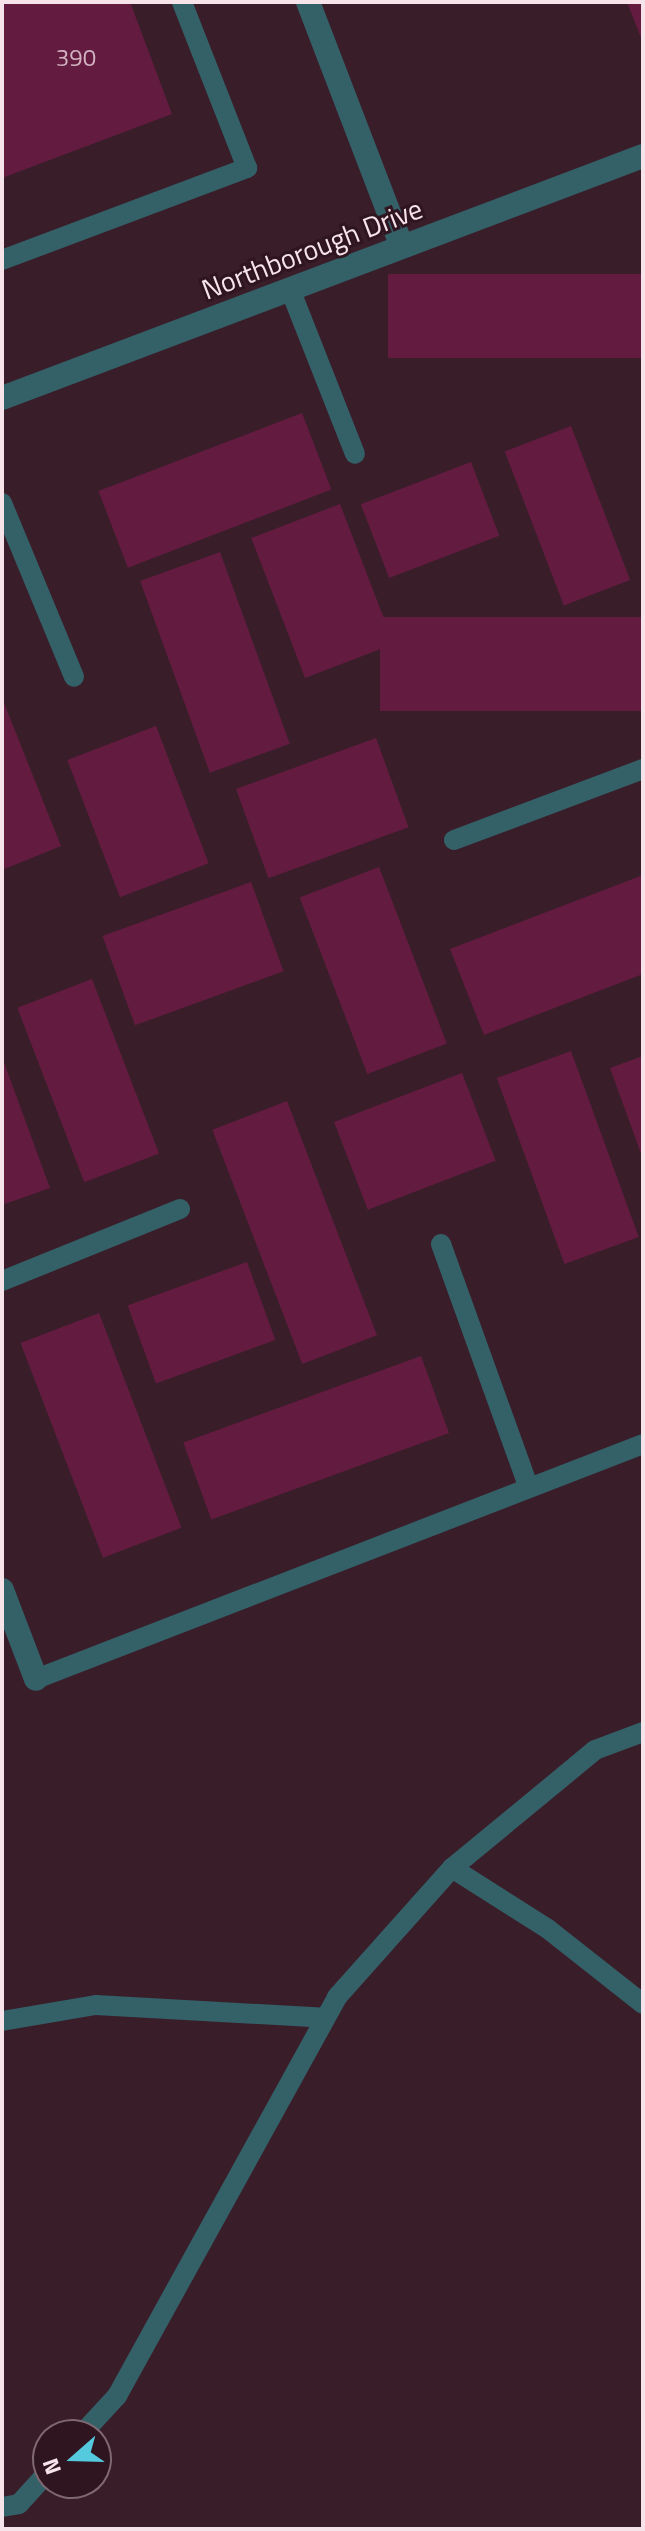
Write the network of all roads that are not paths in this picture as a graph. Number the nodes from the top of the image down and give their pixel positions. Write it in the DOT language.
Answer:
graph roads {
  1 [pos="182,2"];
  2 [pos="308,2"];
  3 [pos="643,156"];
  4 [pos="402,247"];
  5 [pos="2,260"];
  6 [pos="290,289"];
  7 [pos="2,398"];
  8 [pos="355,454"];
  9 [pos="2,503"];
  10 [pos="74,677"];
  11 [pos="643,769"];
  12 [pos="454,840"];
  13 [pos="180,1209"];
  14 [pos="441,1244"];
  15 [pos="2,1281"];
  16 [pos="643,1444"];
  17 [pos="529,1488"];
  18 [pos="2,1590"];
  19 [pos="36,1679"];
  20 [pos="643,1732"];
  21 [pos="452,1868"];
  22 [pos="643,2004"];
  23 [pos="325,2018"];
  24 [pos="2,2021"];
  25 [pos="96,2419"];
  26 [pos="32,2490"];
  27 [pos="2,2507"];
  1 -- 5 [label="lane"];
  2 -- 4 [label="street"];
  3 -- 4 [label="street, Northborough Drive"];
  4 -- 6 [label="street, Northborough Drive"];
  6 -- 7 [label="street, Northborough Drive"];
  6 -- 8 [label="lane"];
  9 -- 10 [label="lane"];
  11 -- 12 [label="lane"];
  13 -- 15 [label="lane"];
  14 -- 17 [label="lane"];
  16 -- 17 [label="lane"];
  17 -- 19 [label="lane"];
  18 -- 19 [label="street"];
  20 -- 21 [label="lane"];
  21 -- 22 [label="lane"];
  21 -- 23 [label="lane"];
  23 -- 24 [label="lane"];
  23 -- 25 [label="lane"];
  26 -- 27 [label="lane"];
}
